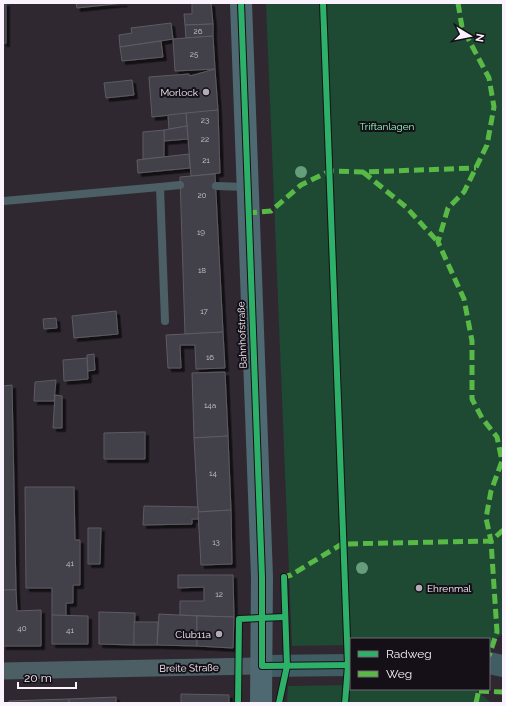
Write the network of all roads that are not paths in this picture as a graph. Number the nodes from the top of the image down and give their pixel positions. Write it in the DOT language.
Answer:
graph roads {
  1 [pos="240,3"];
  2 [pos="180,186"];
  3 [pos="216,186"];
  4 [pos="160,187"];
  5 [pos="246,187"];
  6 [pos="4,201"];
  7 [pos="165,321"];
  8 [pos="490,663"];
  9 [pos="350,665"];
  10 [pos="262,666"];
  11 [pos="503,666"];
  12 [pos="3,671"];
  13 [pos="261,703"];
  1 -- 5 [label="main road, Bahnhofstraße"];
  2 -- 4 [label="lane"];
  3 -- 5 [label="lane"];
  4 -- 6 [label="lane"];
  4 -- 7 [label="lane"];
  5 -- 10 [label="main road, Bahnhofstraße"];
  8 -- 11 [label="street"];
  9 -- 10 [label="street, Breite Straße"];
  10 -- 12 [label="street, Breite Straße"];
  10 -- 13 [label="main road, Bahnhofstraße"];
}
